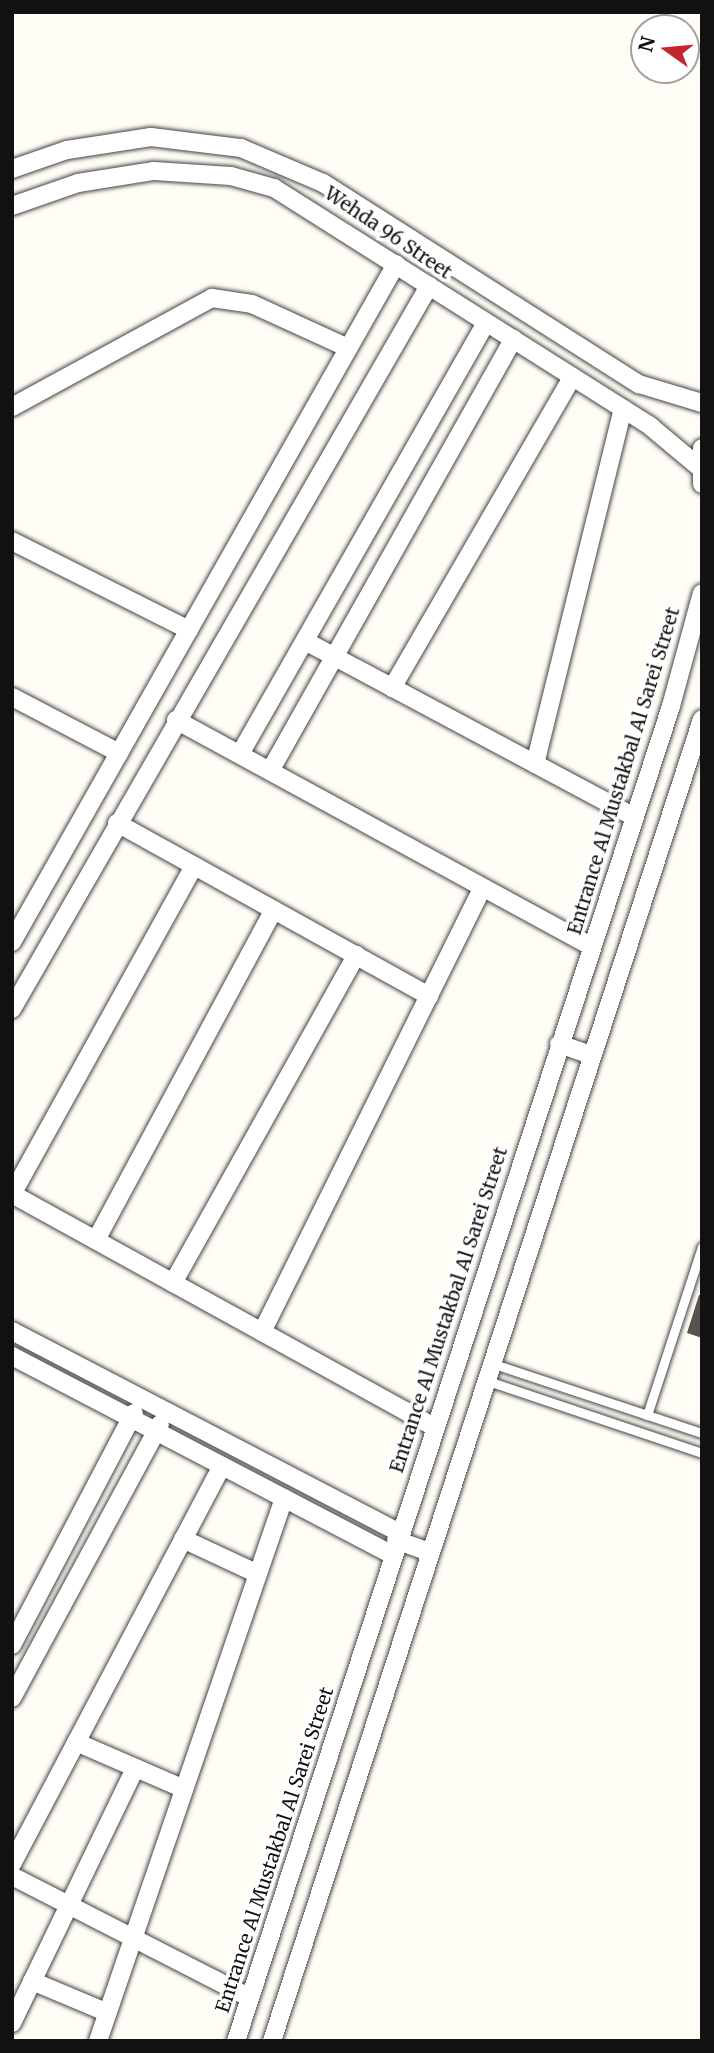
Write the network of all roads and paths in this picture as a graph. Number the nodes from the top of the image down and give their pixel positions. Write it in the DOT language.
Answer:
graph roads {
  1 [pos="12,169"];
  2 [pos="12,206"];
  3 [pos="396,264"];
  4 [pos="429,286"];
  5 [pos="486,322"];
  6 [pos="513,339"];
  7 [pos="348,348"];
  8 [pos="572,377"];
  9 [pos="702,403"];
  10 [pos="12,407"];
  11 [pos="623,409"];
  12 [pos="702,448"];
  13 [pos="701,475"];
  14 [pos="12,541"];
  15 [pos="702,593"];
  16 [pos="189,630"];
  17 [pos="305,641"];
  18 [pos="334,657"];
  19 [pos="392,688"];
  20 [pos="12,698"];
  21 [pos="702,719"];
  22 [pos="176,720"];
  23 [pos="119,753"];
  24 [pos="240,754"];
  25 [pos="536,764"];
  26 [pos="270,771"];
  27 [pos="634,817"];
  28 [pos="117,823"];
  29 [pos="194,866"];
  30 [pos="482,889"];
  31 [pos="274,910"];
  32 [pos="12,942"];
  33 [pos="591,946"];
  34 [pos="356,955"];
  35 [pos="429,996"];
  36 [pos="12,1009"];
  37 [pos="559,1044"];
  38 [pos="591,1055"];
  39 [pos="96,1240"];
  40 [pos="702,1247"];
  41 [pos="173,1283"];
  42 [pos="12,1331"];
  43 [pos="262,1332"];
  44 [pos="12,1356"];
  45 [pos="486,1371"];
  46 [pos="141,1400"];
  47 [pos="166,1413"];
  48 [pos="647,1415"];
  49 [pos="130,1421"];
  50 [pos="433,1426"];
  51 [pos="702,1433"];
  52 [pos="155,1434"];
  53 [pos="702,1453"];
  54 [pos="222,1466"];
  55 [pos="284,1498"];
  56 [pos="183,1539"];
  57 [pos="395,1542"];
  58 [pos="428,1551"];
  59 [pos="256,1573"];
  60 [pos="49,1577"];
  61 [pos="71,1589"];
  62 [pos="12,1645"];
  63 [pos="12,1699"];
  64 [pos="76,1742"];
  65 [pos="135,1768"];
  66 [pos="184,1789"];
  67 [pos="12,1864"];
  68 [pos="12,1876"];
  69 [pos="69,1905"];
  70 [pos="132,1938"];
  71 [pos="33,1981"];
  72 [pos="250,1998"];
  73 [pos="107,2013"];
  74 [pos="12,2023"];
  75 [pos="98,2041"];
  76 [pos="236,2041"];
  77 [pos="272,2041"];
  1 -- 9 [label="street, Wehda 96 Street"];
  2 -- 3 [label="street, Wehda 96 Street"];
  3 -- 4 [label="street, Wehda 96 Street"];
  3 -- 7 [label="street"];
  4 -- 5 [label="street, Wehda 96 Street"];
  4 -- 22 [label="street"];
  5 -- 6 [label="street, Wehda 96 Street"];
  5 -- 17 [label="street"];
  6 -- 8 [label="street, Wehda 96 Street"];
  6 -- 18 [label="street"];
  7 -- 10 [label="street"];
  7 -- 16 [label="street"];
  8 -- 11 [label="street, Wehda 96 Street"];
  8 -- 19 [label="street"];
  11 -- 13 [label="street, Wehda 96 Street"];
  11 -- 25 [label="street"];
  12 -- 13 [label="street"];
  14 -- 16 [label="street"];
  15 -- 27 [label="street, Entrance Al Mustakbal Al Sarei Street"];
  16 -- 23 [label="street"];
  17 -- 18 [label="street"];
  17 -- 24 [label="street"];
  18 -- 19 [label="street"];
  18 -- 26 [label="street"];
  19 -- 25 [label="street"];
  20 -- 23 [label="street"];
  21 -- 38 [label="street"];
  22 -- 24 [label="street"];
  22 -- 28 [label="street"];
  23 -- 32 [label="street"];
  24 -- 26 [label="street"];
  25 -- 27 [label="street"];
  26 -- 30 [label="street"];
  27 -- 33 [label="street, Entrance Al Mustakbal Al Sarei Street"];
  28 -- 29 [label="street"];
  28 -- 36 [label="street"];
  29 -- 31 [label="street"];
  29 -- 39 [label="street"];
  30 -- 33 [label="street"];
  30 -- 35 [label="street"];
  31 -- 34 [label="street"];
  31 -- 39 [label="street"];
  33 -- 37 [label="street, Entrance Al Mustakbal Al Sarei Street"];
  34 -- 35 [label="street"];
  34 -- 41 [label="street"];
  35 -- 43 [label="street"];
  37 -- 38 [label="street"];
  37 -- 50 [label="street, Entrance Al Mustakbal Al Sarei Street"];
  38 -- 45 [label="street"];
  39 -- 41 [label="street"];
  40 -- 48 [label="lane"];
  41 -- 43 [label="street"];
  42 -- 46 [label="street"];
  43 -- 50 [label="street"];
  44 -- 49 [label="street"];
  45 -- 48 [label="lane"];
  45 -- 53 [label="lane"];
  45 -- 58 [label="street"];
  46 -- 47 [label="street"];
  46 -- 49 [label="street"];
  47 -- 52 [label="street"];
  47 -- 57 [label="street"];
  48 -- 51 [label="lane"];
  49 -- 52 [label="street"];
  49 -- 60 [label="street"];
  50 -- 57 [label="street, Entrance Al Mustakbal Al Sarei Street"];
  52 -- 54 [label="street"];
  52 -- 61 [label="street"];
  54 -- 55 [label="street"];
  54 -- 56 [label="street"];
  55 -- 57 [label="street"];
  55 -- 59 [label="street"];
  56 -- 59 [label="street"];
  56 -- 64 [label="street"];
  57 -- 58 [label="street"];
  57 -- 72 [label="street, Entrance Al Mustakbal Al Sarei Street"];
  58 -- 77 [label="street"];
  59 -- 66 [label="street"];
  60 -- 61 [label="street"];
  60 -- 62 [label="street"];
  61 -- 63 [label="street"];
  64 -- 65 [label="street"];
  64 -- 67 [label="street"];
  65 -- 66 [label="street"];
  65 -- 69 [label="street"];
  66 -- 70 [label="street"];
  68 -- 69 [label="street"];
  69 -- 70 [label="street"];
  69 -- 71 [label="street"];
  70 -- 72 [label="street"];
  70 -- 73 [label="street"];
  71 -- 73 [label="street"];
  71 -- 74 [label="street"];
  72 -- 76 [label="street, Entrance Al Mustakbal Al Sarei Street"];
  73 -- 75 [label="street"];
}
